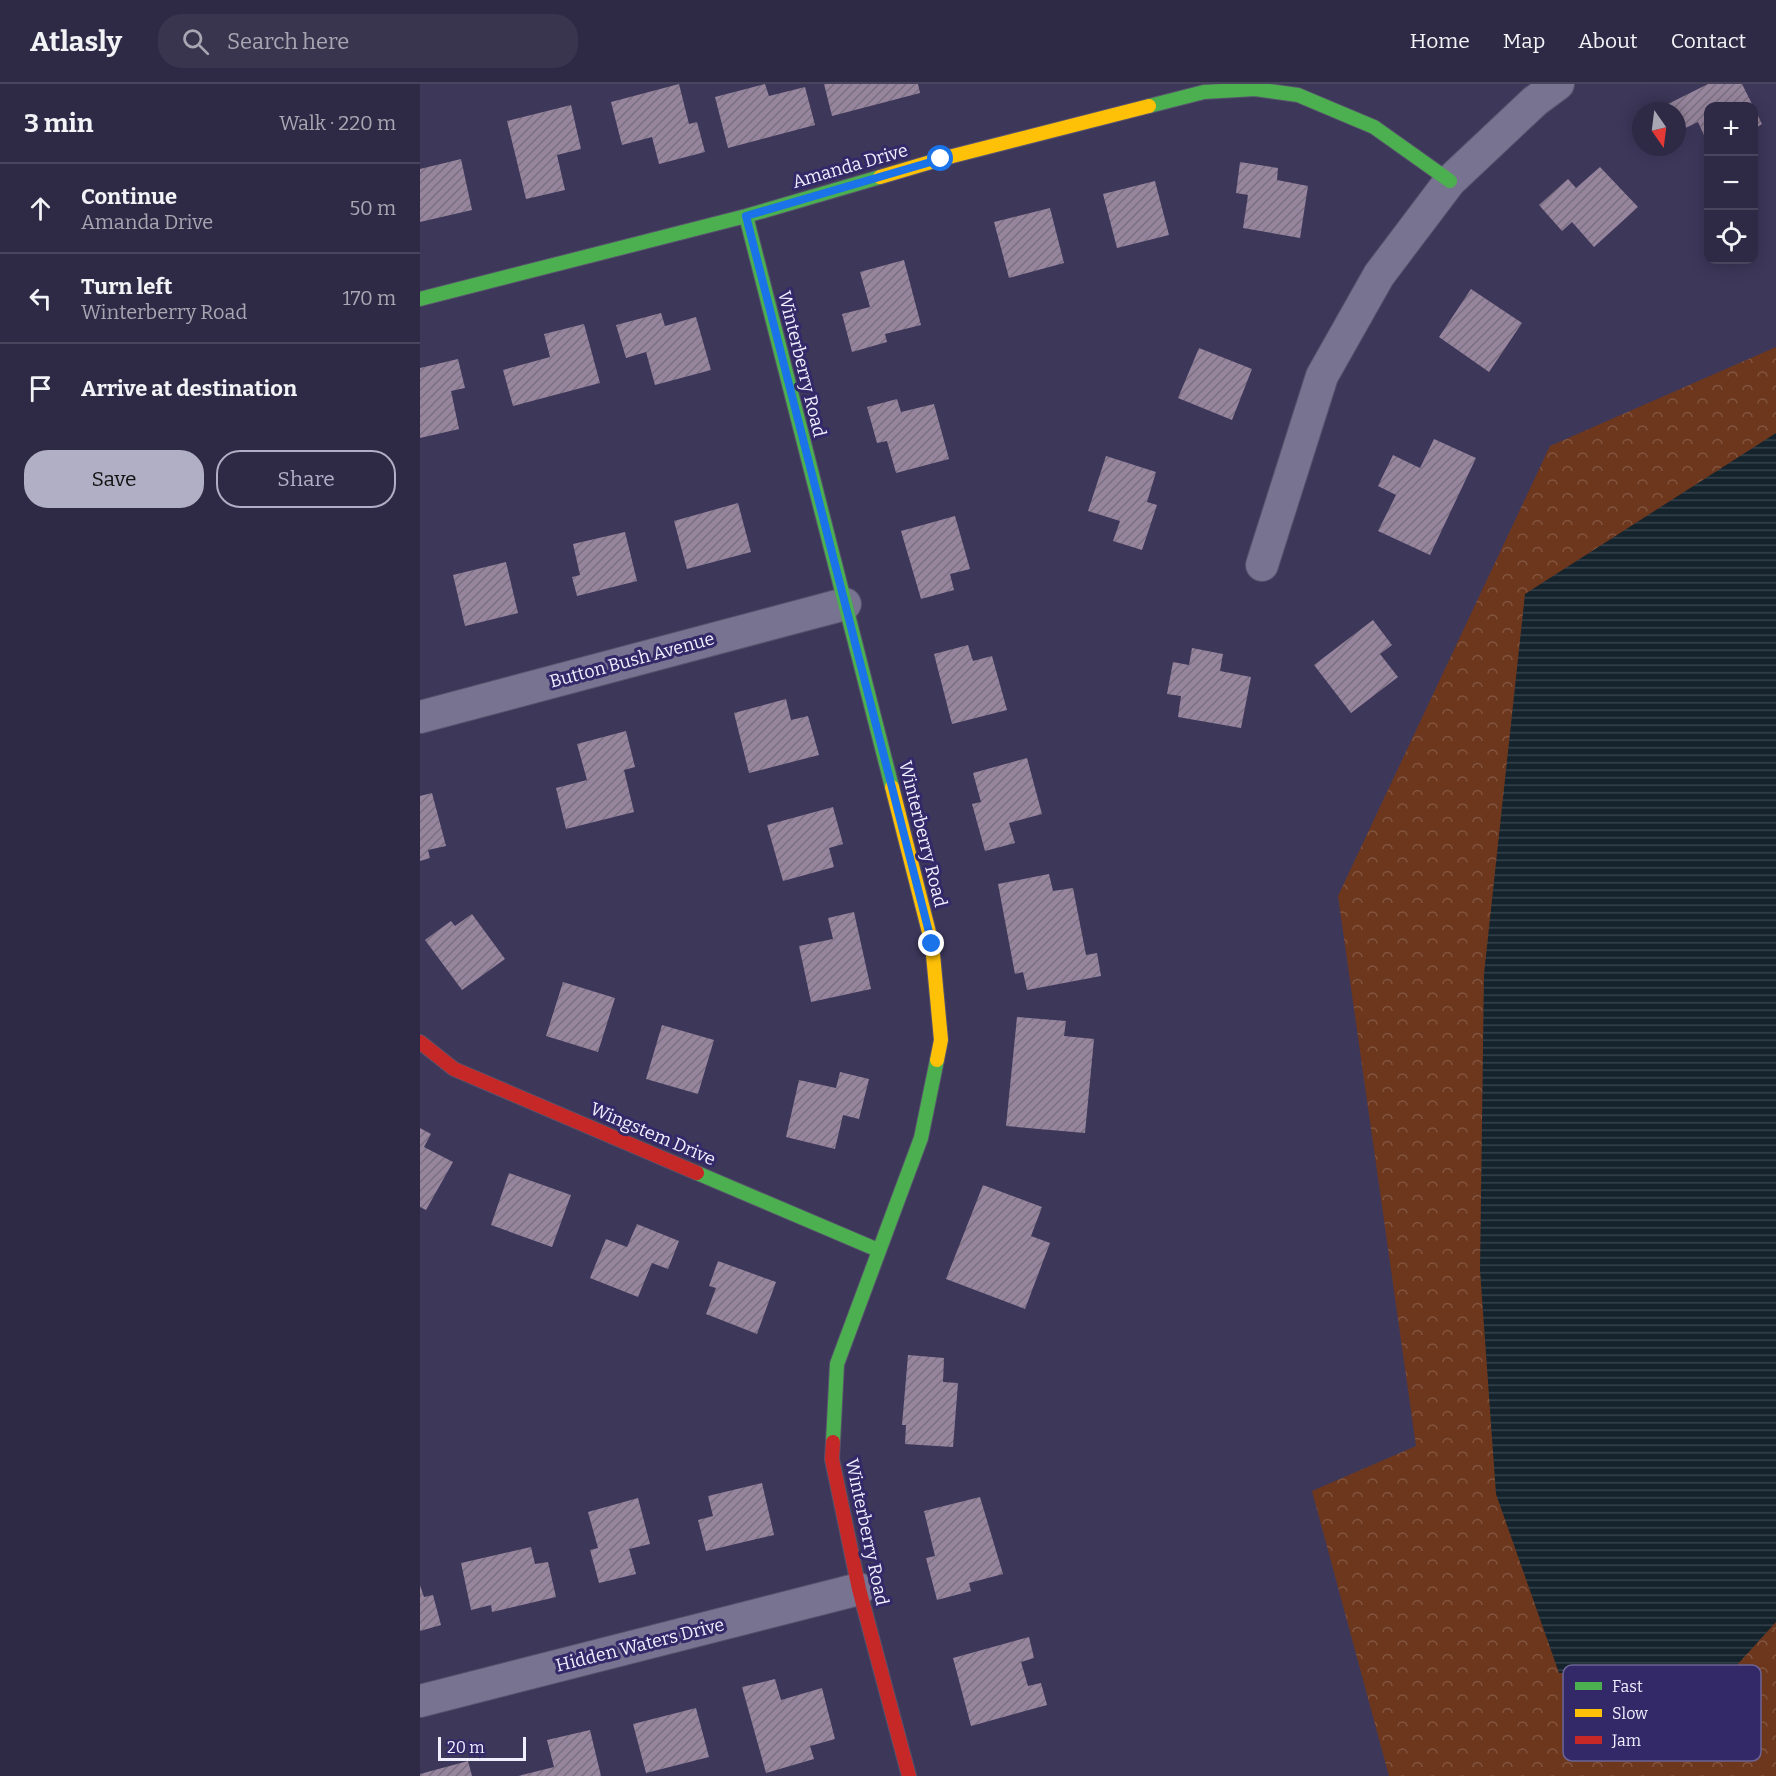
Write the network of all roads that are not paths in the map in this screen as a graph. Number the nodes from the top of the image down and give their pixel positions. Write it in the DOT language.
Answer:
graph roads {
  1 [pos="1558,84"];
  2 [pos="1450,181"];
  3 [pos="746,216"];
  4 [pos="420,299"];
  5 [pos="1262,565"];
  6 [pos="845,604"];
  7 [pos="420,717"];
  8 [pos="420,1041"];
  9 [pos="878,1250"];
  10 [pos="859,1589"];
  11 [pos="420,1701"];
  12 [pos="909,1776"];
  1 -- 2 [label="street"];
  2 -- 3 [label="street, Amanda Drive"];
  2 -- 5 [label="street"];
  3 -- 4 [label="street, Amanda Drive"];
  3 -- 6 [label="street, Winterberry Road"];
  6 -- 7 [label="street, Button Bush Avenue"];
  6 -- 9 [label="street, Winterberry Road"];
  8 -- 9 [label="street, Wingstem Drive"];
  9 -- 10 [label="street, Winterberry Road"];
  10 -- 11 [label="street, Hidden Waters Drive"];
  10 -- 12 [label="street, Winterberry Road"];
}
